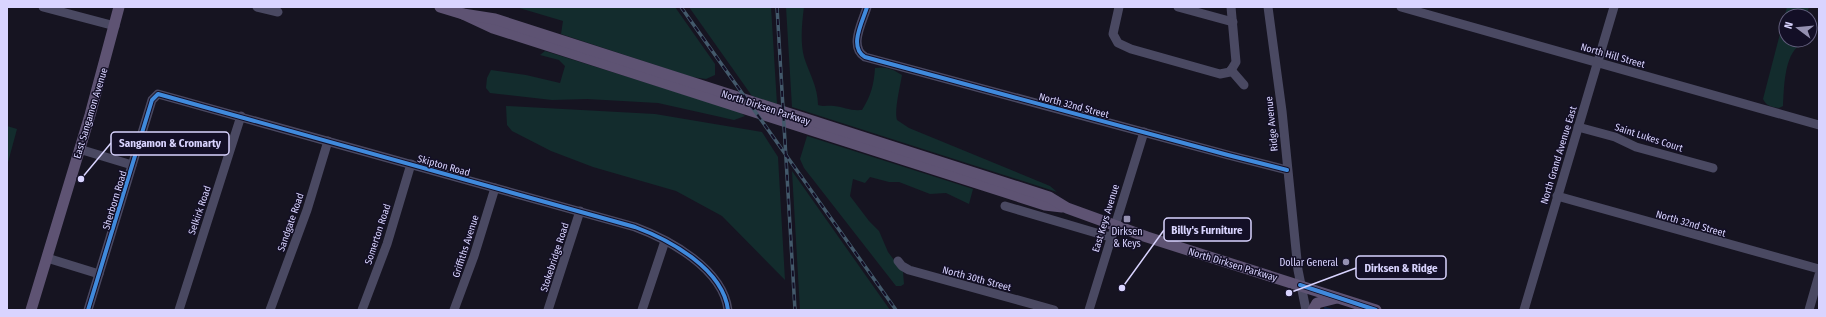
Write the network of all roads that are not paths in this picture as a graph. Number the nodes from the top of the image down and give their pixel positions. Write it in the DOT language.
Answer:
graph roads {
  1 [pos="43,7"];
  2 [pos="119,7"];
  3 [pos="258,7"];
  4 [pos="440,7"];
  5 [pos="867,7"];
  6 [pos="1119,7"];
  7 [pos="1178,7"];
  8 [pos="1231,7"];
  9 [pos="1268,7"];
  10 [pos="1401,7"];
  11 [pos="1614,7"];
  12 [pos="278,12"];
  13 [pos="1233,22"];
  14 [pos="114,26"];
  15 [pos="1598,62"];
  16 [pos="1231,70"];
  17 [pos="1244,85"];
  18 [pos="155,95"];
  19 [pos="241,116"];
  20 [pos="1819,125"];
  21 [pos="1578,127"];
  22 [pos="1144,132"];
  23 [pos="328,141"];
  24 [pos="79,149"];
  25 [pos="411,164"];
  26 [pos="132,165"];
  27 [pos="1713,168"];
  28 [pos="1287,170"];
  29 [pos="495,188"];
  30 [pos="1557,196"];
  31 [pos="1005,206"];
  32 [pos="580,211"];
  33 [pos="1114,224"];
  34 [pos="1110,237"];
  35 [pos="665,241"];
  36 [pos="47,258"];
  37 [pos="898,261"];
  38 [pos="1819,269"];
  39 [pos="99,274"];
  40 [pos="1819,275"];
  41 [pos="1300,285"];
  42 [pos="1338,298"];
  43 [pos="31,310"];
  44 [pos="88,310"];
  45 [pos="179,310"];
  46 [pos="270,310"];
  47 [pos="362,310"];
  48 [pos="454,310"];
  49 [pos="548,310"];
  50 [pos="642,310"];
  51 [pos="728,310"];
  52 [pos="1054,310"];
  53 [pos="1089,310"];
  54 [pos="1306,310"];
  55 [pos="1313,310"];
  56 [pos="1376,310"];
  57 [pos="1524,310"];
  58 [pos="1809,310"];
  1 -- 14 [label="street"];
  2 -- 14 [label="main road, East Sangamon Avenue"];
  3 -- 12 [label="street"];
  4 -- 33 [label="main road, North Dirksen Parkway"];
  5 -- 22 [label="street, North 32nd Street"];
  6 -- 16 [label="street"];
  7 -- 13 [label="street"];
  8 -- 13 [label="street"];
  9 -- 28 [label="street, Ridge Avenue"];
  10 -- 15 [label="street, North Hill Street"];
  11 -- 15 [label="street, North Grand Avenue East"];
  13 -- 16 [label="street"];
  14 -- 24 [label="main road, East Sangamon Avenue"];
  15 -- 20 [label="street, North Hill Street"];
  15 -- 21 [label="street, North Grand Avenue East"];
  16 -- 17 [label="street"];
  18 -- 19 [label="street, Skipton Road"];
  18 -- 26 [label="street, Sherborn Road"];
  19 -- 23 [label="street, Skipton Road"];
  19 -- 45 [label="street, Selkirk Road"];
  21 -- 27 [label="street, Saint Lukes Court"];
  21 -- 30 [label="street, North Grand Avenue East"];
  22 -- 28 [label="street, North 32nd Street"];
  22 -- 33 [label="street, East Keys Avenue"];
  23 -- 25 [label="street, Skipton Road"];
  23 -- 46 [label="street, Sandgate Road"];
  24 -- 26 [label="street"];
  24 -- 36 [label="main road, East Sangamon Avenue"];
  25 -- 29 [label="street, Skipton Road"];
  25 -- 47 [label="street, Somerton Road"];
  26 -- 39 [label="street, Sherborn Road"];
  28 -- 41 [label="street, Ridge Avenue"];
  29 -- 32 [label="street, Skipton Road"];
  29 -- 48 [label="street, Griffiths Avenue"];
  30 -- 38 [label="street, North 32nd Street"];
  30 -- 57 [label="street, North Grand Avenue East"];
  31 -- 34 [label="street"];
  32 -- 35 [label="street, Skipton Road"];
  32 -- 49 [label="street, Stokebridge Road"];
  33 -- 34 [label="street, East Keys Avenue"];
  33 -- 41 [label="main road, North Dirksen Parkway"];
  34 -- 53 [label="street, East Keys Avenue"];
  35 -- 50 [label="street"];
  35 -- 51 [label="street, Skipton Road"];
  36 -- 39 [label="street"];
  36 -- 43 [label="main road, East Sangamon Avenue"];
  37 -- 52 [label="street, North 30th Street"];
  39 -- 44 [label="street, Sherborn Road"];
  40 -- 58 [label="street"];
  41 -- 42 [label="main road, North Dirksen Parkway"];
  41 -- 54 [label="street, Ridge Avenue"];
  42 -- 55 [label="main road"];
  42 -- 56 [label="main road, North Dirksen Parkway"];
}
